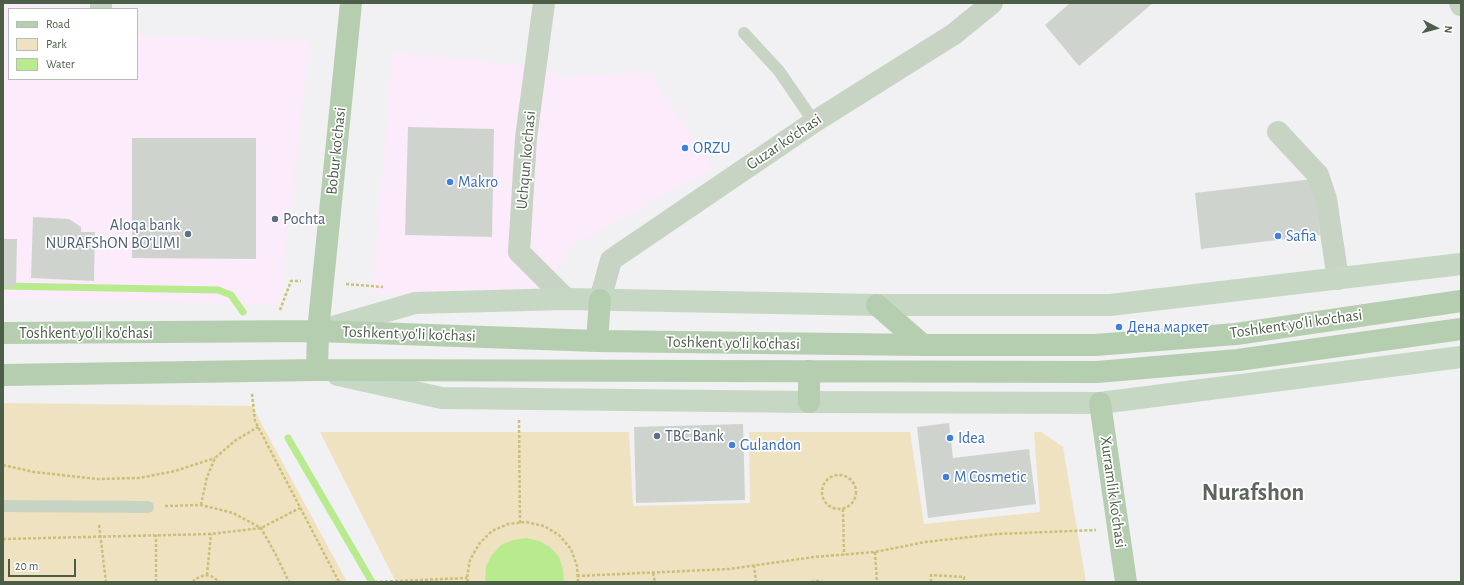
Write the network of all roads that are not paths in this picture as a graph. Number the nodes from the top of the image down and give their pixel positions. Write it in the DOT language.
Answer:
graph roads {
  1 [pos="351,3"];
  2 [pos="544,3"];
  3 [pos="992,3"];
  4 [pos="744,33"];
  5 [pos="814,122"];
  6 [pos="1278,132"];
  7 [pos="1461,264"];
  8 [pos="1338,279"];
  9 [pos="566,299"];
  10 [pos="600,300"];
  11 [pos="1461,301"];
  12 [pos="877,305"];
  13 [pos="1461,329"];
  14 [pos="318,331"];
  15 [pos="3,333"];
  16 [pos="597,341"];
  17 [pos="923,345"];
  18 [pos="1461,357"];
  19 [pos="316,370"];
  20 [pos="809,371"];
  21 [pos="3,375"];
  22 [pos="809,402"];
  23 [pos="1100,403"];
  24 [pos="3,506"];
  25 [pos="148,506"];
  26 [pos="1126,582"];
  1 -- 14 [label="main road, Bobur ko‘chasi"];
  2 -- 9 [label="street, Uchqun ko‘chasi"];
  3 -- 5 [label="street, Guzar ko‘chasi"];
  4 -- 5 [label="lane"];
  5 -- 10 [label="street, Guzar ko‘chasi"];
  6 -- 8 [label="street"];
  7 -- 8 [label="street"];
  8 -- 12 [label="street"];
  9 -- 10 [label="street"];
  9 -- 14 [label="street"];
  10 -- 12 [label="street"];
  10 -- 16 [label="main road"];
  11 -- 17 [label="main road, Toshkent yo'li ko'chasi"];
  12 -- 17 [label="main road"];
  13 -- 20 [label="main road, Toshkent yo'li ko'chasi"];
  14 -- 15 [label="main road, Toshkent yo'li ko'chasi"];
  14 -- 16 [label="main road, Toshkent yo'li ko'chasi"];
  14 -- 19 [label="main road, Bobur ko‘chasi"];
  16 -- 17 [label="main road, Toshkent yo'li ko'chasi"];
  18 -- 23 [label="street"];
  19 -- 20 [label="main road, Toshkent yo'li ko'chasi"];
  19 -- 21 [label="main road, Toshkent yo'li ko'chasi"];
  19 -- 22 [label="street"];
  20 -- 22 [label="main road"];
  22 -- 23 [label="street"];
  23 -- 26 [label="main road, Xurramlik ko‘chasi"];
  24 -- 25 [label="lane"];
}
